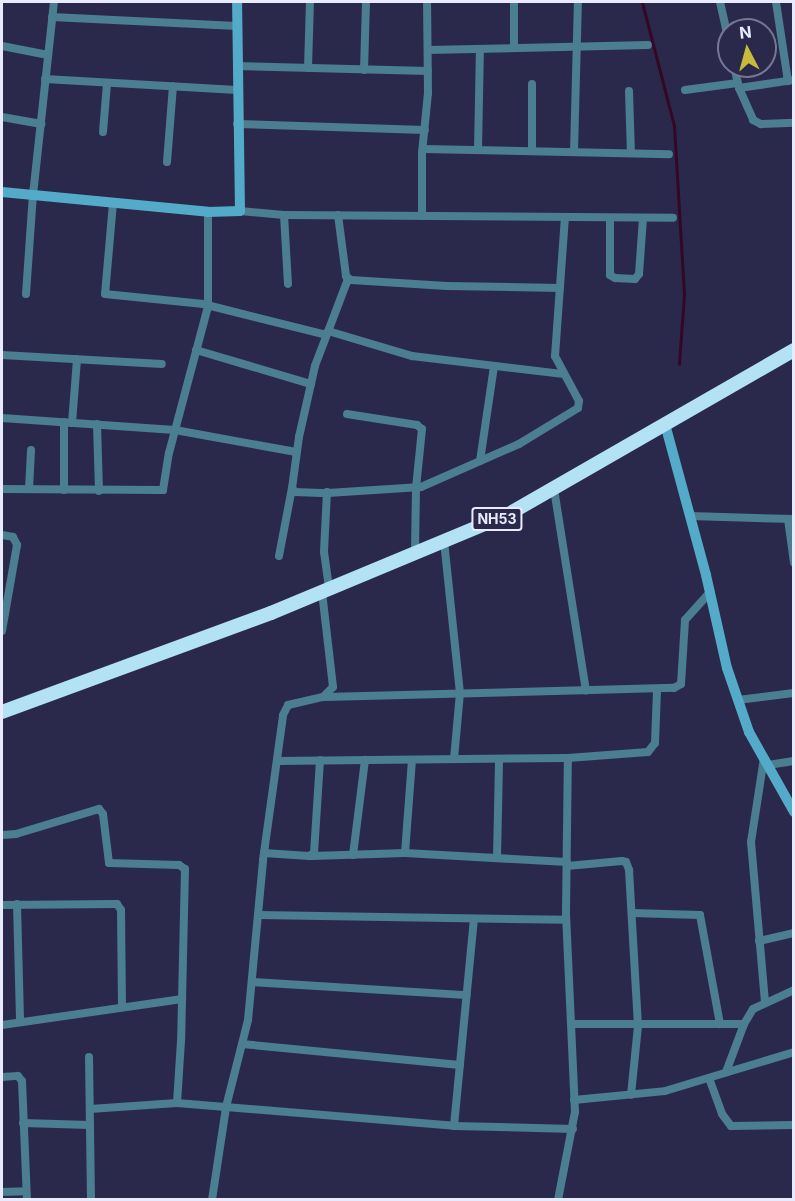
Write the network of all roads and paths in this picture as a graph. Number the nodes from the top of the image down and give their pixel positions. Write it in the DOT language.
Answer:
graph roads {
  1 [pos="54,2"];
  2 [pos="237,2"];
  3 [pos="310,2"];
  4 [pos="366,2"];
  5 [pos="427,2"];
  6 [pos="514,2"];
  7 [pos="578,2"];
  8 [pos="720,2"];
  9 [pos="776,2"];
  10 [pos="52,17"];
  11 [pos="724,18"];
  12 [pos="237,26"];
  13 [pos="648,45"];
  14 [pos="2,46"];
  15 [pos="576,46"];
  16 [pos="514,48"];
  17 [pos="480,49"];
  18 [pos="428,50"];
  19 [pos="48,55"];
  20 [pos="237,66"];
  21 [pos="308,68"];
  22 [pos="364,70"];
  23 [pos="428,71"];
  24 [pos="737,78"];
  25 [pos="45,79"];
  26 [pos="791,80"];
  27 [pos="107,83"];
  28 [pos="532,84"];
  29 [pos="739,85"];
  30 [pos="174,86"];
  31 [pos="231,89"];
  32 [pos="686,90"];
  33 [pos="629,91"];
  34 [pos="2,117"];
  35 [pos="794,123"];
  36 [pos="41,124"];
  37 [pos="237,124"];
  38 [pos="424,130"];
  39 [pos="103,132"];
  40 [pos="423,149"];
  41 [pos="478,150"];
  42 [pos="532,151"];
  43 [pos="574,152"];
  44 [pos="631,153"];
  45 [pos="669,154"];
  46 [pos="167,162"];
  47 [pos="2,192"];
  48 [pos="33,195"];
  49 [pos="113,203"];
  50 [pos="237,211"];
  51 [pos="214,212"];
  52 [pos="284,215"];
  53 [pos="338,215"];
  54 [pos="422,216"];
  55 [pos="565,218"];
  56 [pos="610,218"];
  57 [pos="644,218"];
  58 [pos="673,218"];
  59 [pos="348,279"];
  60 [pos="288,284"];
  61 [pos="560,288"];
  62 [pos="26,294"];
  63 [pos="206,305"];
  64 [pos="327,333"];
  65 [pos="196,350"];
  66 [pos="794,350"];
  67 [pos="2,355"];
  68 [pos="77,359"];
  69 [pos="162,363"];
  70 [pos="494,366"];
  71 [pos="564,374"];
  72 [pos="311,384"];
  73 [pos="347,414"];
  74 [pos="2,418"];
  75 [pos="68,422"];
  76 [pos="97,424"];
  77 [pos="665,424"];
  78 [pos="171,430"];
  79 [pos="31,450"];
  80 [pos="296,452"];
  81 [pos="480,461"];
  82 [pos="292,488"];
  83 [pos="416,488"];
  84 [pos="2,489"];
  85 [pos="29,489"];
  86 [pos="554,489"];
  87 [pos="64,490"];
  88 [pos="99,491"];
  89 [pos="327,492"];
  90 [pos="690,516"];
  91 [pos="791,519"];
  92 [pos="2,535"];
  93 [pos="444,541"];
  94 [pos="415,553"];
  95 [pos="279,556"];
  96 [pos="794,563"];
  97 [pos="325,591"];
  98 [pos="710,592"];
  99 [pos="4,600"];
  100 [pos="2,631"];
  101 [pos="586,690"];
  102 [pos="657,690"];
  103 [pos="460,693"];
  104 [pos="794,693"];
  105 [pos="323,697"];
  106 [pos="738,700"];
  107 [pos="2,712"];
  108 [pos="568,758"];
  109 [pos="454,759"];
  110 [pos="499,759"];
  111 [pos="320,760"];
  112 [pos="365,760"];
  113 [pos="412,760"];
  114 [pos="277,761"];
  115 [pos="766,761"];
  116 [pos="794,761"];
  117 [pos="794,812"];
  118 [pos="2,835"];
  119 [pos="264,853"];
  120 [pos="405,853"];
  121 [pos="353,855"];
  122 [pos="312,856"];
  123 [pos="497,858"];
  124 [pos="567,864"];
  125 [pos="17,904"];
  126 [pos="2,905"];
  127 [pos="632,913"];
  128 [pos="258,915"];
  129 [pos="474,919"];
  130 [pos="566,920"];
  131 [pos="794,933"];
  132 [pos="759,941"];
  133 [pos="252,982"];
  134 [pos="794,990"];
  135 [pos="467,995"];
  136 [pos="182,999"];
  137 [pos="765,1002"];
  138 [pos="122,1006"];
  139 [pos="20,1022"];
  140 [pos="571,1024"];
  141 [pos="720,1024"];
  142 [pos="744,1024"];
  143 [pos="2,1025"];
  144 [pos="638,1026"];
  145 [pos="242,1044"];
  146 [pos="794,1052"];
  147 [pos="89,1057"];
  148 [pos="460,1065"];
  149 [pos="726,1072"];
  150 [pos="2,1077"];
  151 [pos="709,1078"];
  152 [pos="631,1095"];
  153 [pos="574,1100"];
  154 [pos="177,1103"];
  155 [pos="226,1107"];
  156 [pos="90,1109"];
  157 [pos="23,1123"];
  158 [pos="90,1125"];
  159 [pos="794,1125"];
  160 [pos="454,1126"];
  161 [pos="573,1129"];
  162 [pos="2,1192"];
  163 [pos="26,1196"];
  164 [pos="91,1200"];
  165 [pos="212,1200"];
  166 [pos="558,1200"];
  1 -- 10 [label="street"];
  2 -- 12 [label="street"];
  3 -- 21 [label="street"];
  4 -- 22 [label="street"];
  5 -- 18 [label="street"];
  6 -- 16 [label="street"];
  7 -- 15 [label="street"];
  8 -- 11 [label="street"];
  9 -- 26 [label="street"];
  10 -- 12 [label="street"];
  10 -- 19 [label="street"];
  12 -- 20 [label="street"];
  13 -- 15 [label="street"];
  14 -- 19 [label="street"];
  15 -- 16 [label="street"];
  15 -- 43 [label="street"];
  16 -- 17 [label="street"];
  17 -- 18 [label="street"];
  17 -- 41 [label="street"];
  18 -- 23 [label="street"];
  19 -- 25 [label="street"];
  20 -- 21 [label="street"];
  20 -- 31 [label="street"];
  21 -- 22 [label="street"];
  22 -- 23 [label="street"];
  23 -- 38 [label="street"];
  24 -- 29 [label="street"];
  25 -- 27 [label="street"];
  25 -- 36 [label="street"];
  26 -- 29 [label="street"];
  27 -- 30 [label="street"];
  27 -- 39 [label="street"];
  28 -- 42 [label="street"];
  29 -- 32 [label="street"];
  29 -- 35 [label="street"];
  30 -- 31 [label="street"];
  30 -- 46 [label="street"];
  31 -- 37 [label="street"];
  33 -- 44 [label="street"];
  34 -- 36 [label="street"];
  36 -- 48 [label="street"];
  37 -- 38 [label="street"];
  37 -- 50 [label="street"];
  38 -- 40 [label="street"];
  40 -- 41 [label="street"];
  40 -- 54 [label="street"];
  41 -- 42 [label="street"];
  42 -- 43 [label="street"];
  43 -- 44 [label="street"];
  44 -- 45 [label="street"];
  47 -- 48 [label="street"];
  48 -- 49 [label="street"];
  48 -- 62 [label="street"];
  49 -- 51 [label="street"];
  49 -- 63 [label="street"];
  50 -- 51 [label="street"];
  50 -- 52 [label="street"];
  51 -- 63 [label="street"];
  52 -- 53 [label="street"];
  52 -- 60 [label="street"];
  53 -- 54 [label="street"];
  53 -- 59 [label="street"];
  54 -- 55 [label="street"];
  55 -- 56 [label="street"];
  55 -- 61 [label="street"];
  56 -- 57 [label="street"];
  56 -- 57 [label="street"];
  57 -- 58 [label="street"];
  59 -- 61 [label="street"];
  59 -- 64 [label="street"];
  61 -- 71 [label="street"];
  63 -- 64 [label="street"];
  63 -- 65 [label="street"];
  64 -- 70 [label="street"];
  64 -- 72 [label="street"];
  65 -- 72 [label="street"];
  65 -- 78 [label="street"];
  66 -- 77 [label="highway, NH53"];
  67 -- 68 [label="street"];
  68 -- 69 [label="street"];
  68 -- 75 [label="street"];
  70 -- 71 [label="street"];
  70 -- 81 [label="street"];
  71 -- 81 [label="street"];
  72 -- 80 [label="street"];
  73 -- 83 [label="street"];
  74 -- 75 [label="street"];
  75 -- 76 [label="street"];
  75 -- 87 [label="street"];
  76 -- 78 [label="street"];
  76 -- 88 [label="street"];
  77 -- 86 [label="highway, NH53"];
  77 -- 90 [label="street"];
  78 -- 80 [label="street"];
  78 -- 88 [label="street"];
  79 -- 85 [label="street"];
  80 -- 82 [label="street"];
  81 -- 83 [label="street"];
  82 -- 89 [label="street"];
  82 -- 95 [label="street"];
  83 -- 89 [label="street"];
  83 -- 94 [label="street"];
  84 -- 85 [label="street"];
  85 -- 87 [label="street"];
  86 -- 93 [label="highway, NH53"];
  86 -- 101 [label="street"];
  87 -- 88 [label="street"];
  89 -- 97 [label="street"];
  90 -- 91 [label="street"];
  90 -- 98 [label="street"];
  91 -- 96 [label="street"];
  92 -- 99 [label="street"];
  93 -- 94 [label="highway, NH53"];
  93 -- 103 [label="street"];
  94 -- 97 [label="highway, NH53"];
  97 -- 105 [label="street"];
  97 -- 107 [label="highway, NH53"];
  98 -- 102 [label="street"];
  98 -- 106 [label="street"];
  99 -- 100 [label="street"];
  101 -- 102 [label="street"];
  101 -- 103 [label="street"];
  102 -- 108 [label="street"];
  103 -- 105 [label="street"];
  103 -- 109 [label="street"];
  104 -- 106 [label="street"];
  105 -- 114 [label="street"];
  106 -- 115 [label="street"];
  108 -- 110 [label="street"];
  108 -- 124 [label="street"];
  109 -- 110 [label="street"];
  109 -- 113 [label="street"];
  110 -- 123 [label="street"];
  111 -- 112 [label="street"];
  111 -- 114 [label="street"];
  111 -- 122 [label="street"];
  112 -- 113 [label="street"];
  112 -- 121 [label="street"];
  113 -- 120 [label="street"];
  114 -- 119 [label="street"];
  115 -- 116 [label="street"];
  115 -- 117 [label="street"];
  115 -- 132 [label="street"];
  118 -- 136 [label="street"];
  119 -- 122 [label="street"];
  119 -- 128 [label="street"];
  120 -- 121 [label="street"];
  120 -- 123 [label="street"];
  121 -- 122 [label="street"];
  123 -- 124 [label="street"];
  124 -- 127 [label="street"];
  124 -- 130 [label="street"];
  125 -- 126 [label="street"];
  125 -- 138 [label="street"];
  125 -- 139 [label="street"];
  127 -- 141 [label="street"];
  127 -- 144 [label="street"];
  128 -- 129 [label="street"];
  128 -- 133 [label="street"];
  129 -- 130 [label="street"];
  129 -- 135 [label="street"];
  130 -- 140 [label="street"];
  131 -- 132 [label="street"];
  132 -- 137 [label="street"];
  133 -- 135 [label="street"];
  133 -- 145 [label="street"];
  134 -- 137 [label="street"];
  135 -- 148 [label="street"];
  136 -- 138 [label="street"];
  136 -- 154 [label="street"];
  137 -- 142 [label="street"];
  138 -- 139 [label="street"];
  139 -- 143 [label="street"];
  140 -- 144 [label="street"];
  140 -- 153 [label="street"];
  141 -- 142 [label="street"];
  141 -- 144 [label="street"];
  142 -- 149 [label="street"];
  144 -- 152 [label="street"];
  145 -- 148 [label="street"];
  145 -- 155 [label="street"];
  146 -- 149 [label="street"];
  147 -- 156 [label="street"];
  148 -- 160 [label="street"];
  149 -- 151 [label="street"];
  150 -- 157 [label="street"];
  151 -- 152 [label="street"];
  151 -- 159 [label="street"];
  152 -- 153 [label="street"];
  153 -- 161 [label="street"];
  154 -- 155 [label="street"];
  154 -- 156 [label="street"];
  155 -- 160 [label="street"];
  155 -- 165 [label="street"];
  156 -- 158 [label="street"];
  157 -- 158 [label="street"];
  157 -- 163 [label="street"];
  158 -- 164 [label="street"];
  160 -- 161 [label="street"];
  161 -- 166 [label="street"];
  162 -- 163 [label="street"];
}
